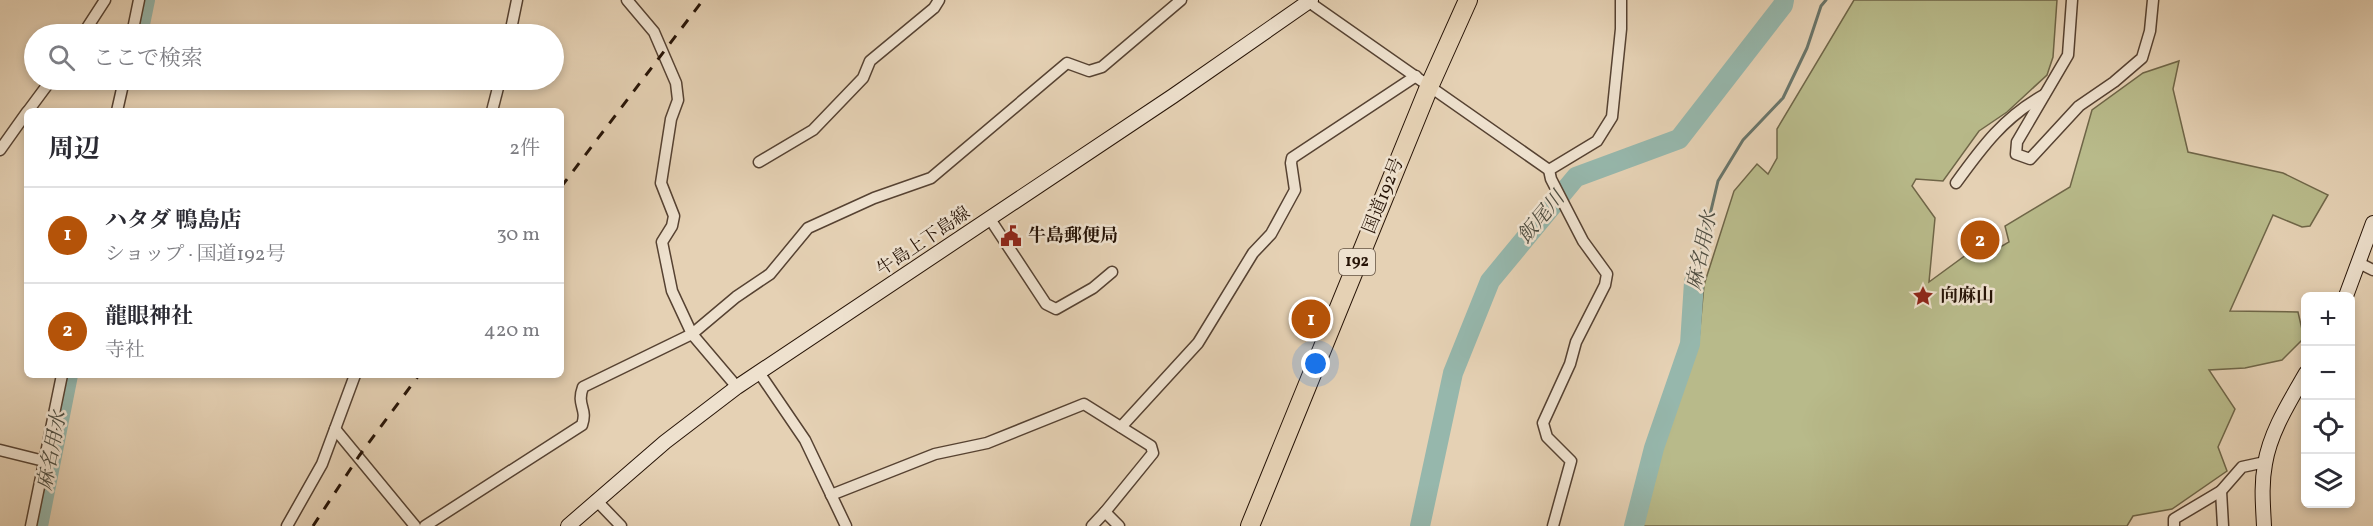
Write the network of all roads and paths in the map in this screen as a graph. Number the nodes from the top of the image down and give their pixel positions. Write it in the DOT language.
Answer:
graph roads {
  1 [pos="105,0"];
  2 [pos="139,0"];
  3 [pos="517,0"];
  4 [pos="627,0"];
  5 [pos="939,0"];
  6 [pos="1181,0"];
  7 [pos="1308,0"];
  8 [pos="1468,0"];
  9 [pos="1621,0"];
  10 [pos="2072,0"];
  11 [pos="2153,0"];
  12 [pos="89,24"];
  13 [pos="134,24"];
  14 [pos="512,24"];
  15 [pos="1423,82"];
  16 [pos="44,90"];
  17 [pos="122,90"];
  18 [pos="497,90"];
  19 [pos="2046,94"];
  20 [pos="30,108"];
  21 [pos="118,108"];
  22 [pos="493,108"];
  23 [pos="24,116"];
  24 [pos="0,150"];
  25 [pos="759,162"];
  26 [pos="1550,175"];
  27 [pos="1956,183"];
  28 [pos="990,219"];
  29 [pos="2373,224"];
  30 [pos="2359,263"];
  31 [pos="2373,270"];
  32 [pos="1112,272"];
  33 [pos="2348,292"];
  34 [pos="692,334"];
  35 [pos="760,374"];
  36 [pos="61,378"];
  37 [pos="354,378"];
  38 [pos="2301,382"];
  39 [pos="737,387"];
  40 [pos="1121,427"];
  41 [pos="335,429"];
  42 [pos="0,450"];
  43 [pos="44,461"];
  44 [pos="2265,462"];
  45 [pos="2221,491"];
  46 [pos="831,495"];
  47 [pos="596,500"];
  48 [pos="1106,512"];
  49 [pos="31,526"];
  50 [pos="287,526"];
  51 [pos="415,526"];
  52 [pos="425,526"];
  53 [pos="568,526"];
  54 [pos="621,526"];
  55 [pos="846,526"];
  56 [pos="1092,526"];
  57 [pos="1119,526"];
  58 [pos="1250,526"];
  59 [pos="1553,526"];
  60 [pos="2174,526"];
  61 [pos="2223,526"];
  62 [pos="2264,526"];
  1 -- 12 [label="street"];
  2 -- 13 [label="street"];
  3 -- 14 [label="street"];
  4 -- 34 [label="street"];
  5 -- 25 [label="street"];
  6 -- 34 [label="street"];
  7 -- 15 [label="street"];
  7 -- 28 [label="main road, 牛島上下島線"];
  8 -- 15 [label="highway, 国道192号 / 192"];
  9 -- 26 [label="street"];
  10 -- 19 [label="street"];
  11 -- 19 [label="street"];
  15 -- 26 [label="street"];
  15 -- 40 [label="street"];
  15 -- 58 [label="highway, 国道192号 / 192"];
  16 -- 20 [label="street"];
  17 -- 21 [label="street"];
  18 -- 22 [label="street"];
  19 -- 27 [label="street"];
  23 -- 24 [label="street"];
  26 -- 59 [label="street"];
  28 -- 32 [label="street"];
  28 -- 35 [label="main road, 牛島上下島線"];
  29 -- 30 [label="main road"];
  30 -- 31 [label="street"];
  30 -- 33 [label="main road"];
  34 -- 39 [label="street"];
  34 -- 52 [label="street"];
  35 -- 39 [label="main road, 牛島上下島線"];
  35 -- 46 [label="street"];
  36 -- 43 [label="street"];
  37 -- 41 [label="street"];
  38 -- 44 [label="main road"];
  39 -- 47 [label="main road, 牛島上下島線"];
  40 -- 46 [label="street"];
  40 -- 48 [label="street"];
  41 -- 50 [label="street"];
  41 -- 51 [label="street"];
  42 -- 43 [label="street"];
  43 -- 49 [label="street"];
  44 -- 45 [label="street"];
  44 -- 62 [label="main road"];
  45 -- 60 [label="street"];
  45 -- 61 [label="street"];
  46 -- 55 [label="street"];
  47 -- 53 [label="main road, 牛島上下島線"];
  47 -- 54 [label="street"];
  48 -- 56 [label="street"];
  48 -- 57 [label="street"];
}
